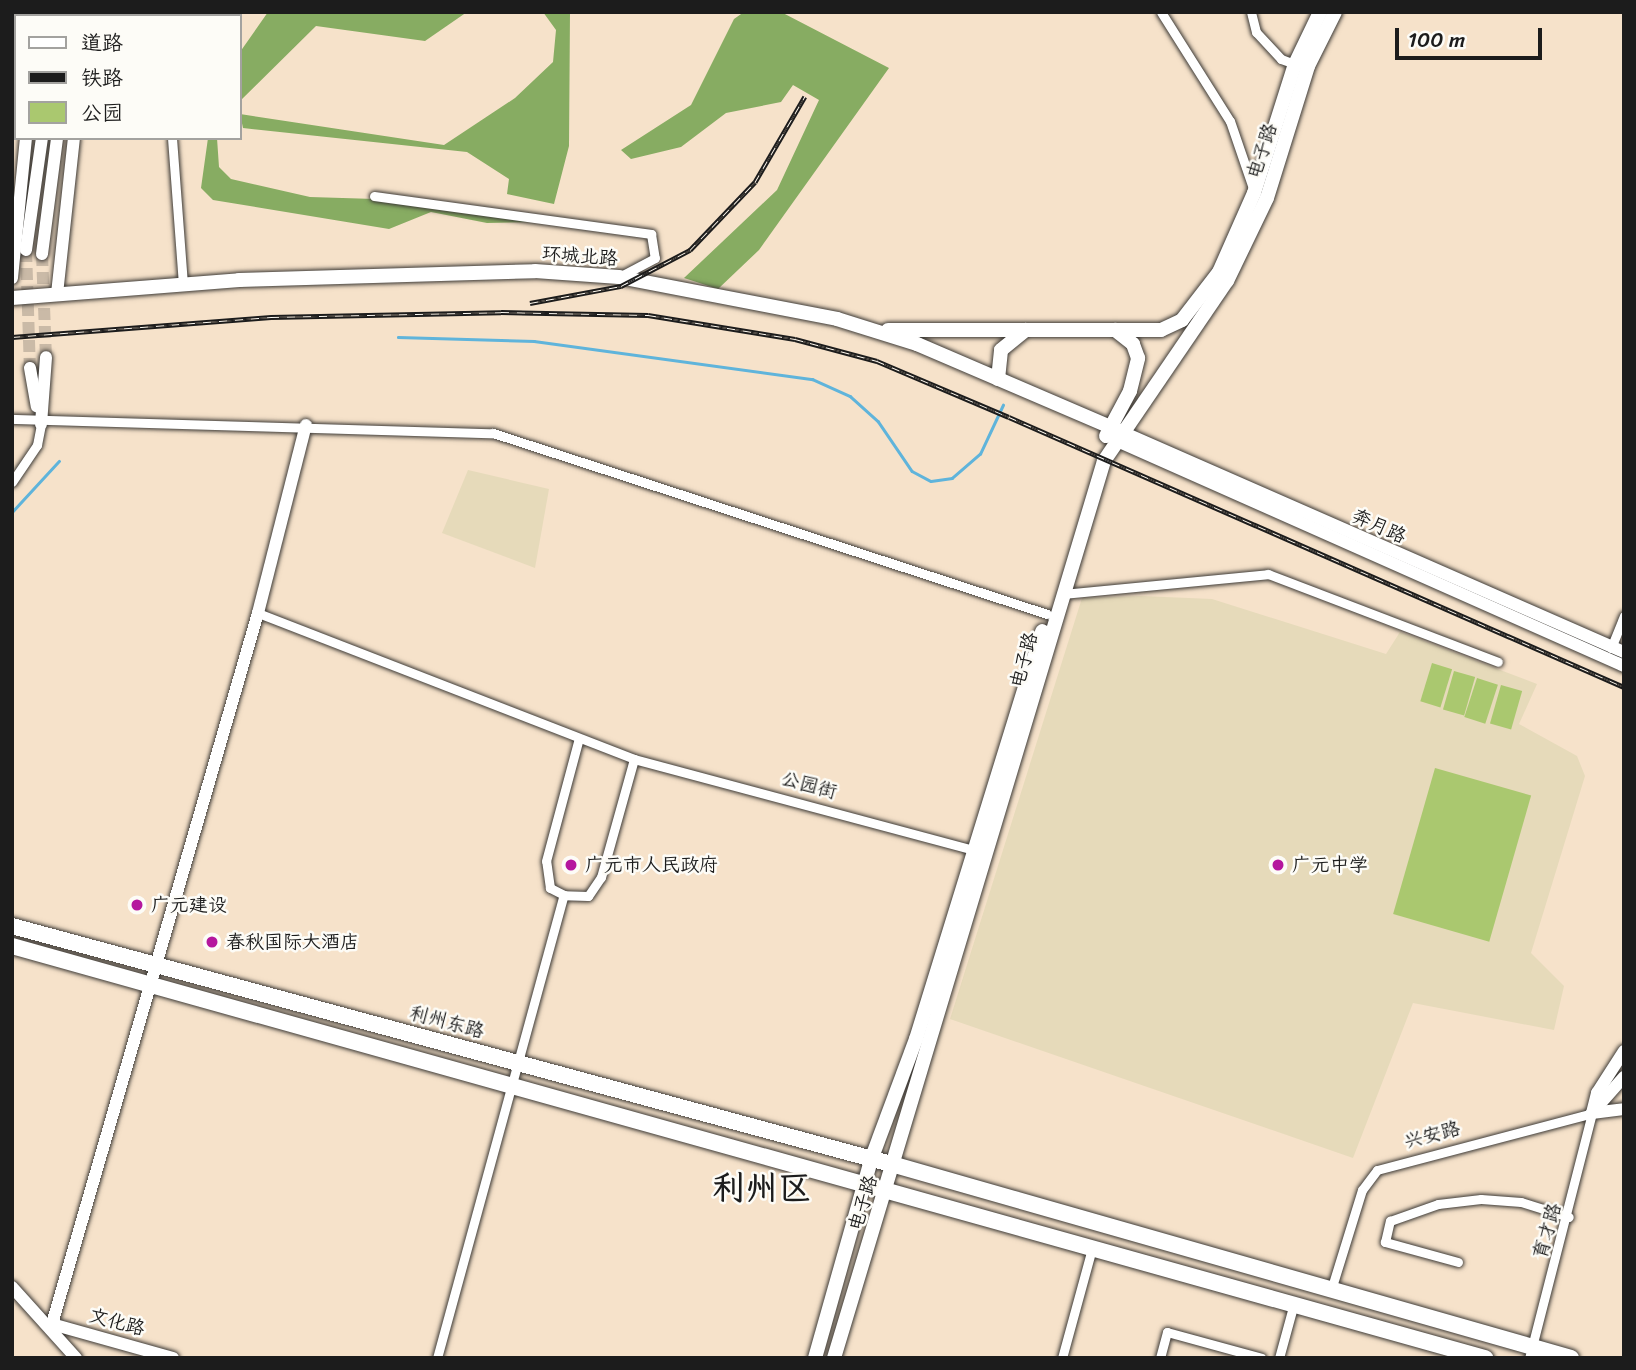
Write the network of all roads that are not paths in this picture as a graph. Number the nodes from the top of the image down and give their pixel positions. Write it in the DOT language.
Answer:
graph roads {
  1 [pos="1161,12"];
  2 [pos="1251,12"];
  3 [pos="1320,12"];
  4 [pos="1335,12"];
  5 [pos="1295,64"];
  6 [pos="26,140"];
  7 [pos="42,140"];
  8 [pos="57,140"];
  9 [pos="74,140"];
  10 [pos="172,140"];
  11 [pos="1254,193"];
  12 [pos="374,196"];
  13 [pos="26,250"];
  14 [pos="42,254"];
  15 [pos="619,277"];
  16 [pos="12,278"];
  17 [pos="183,284"];
  18 [pos="57,294"];
  19 [pos="12,298"];
  20 [pos="873,330"];
  21 [pos="1026,330"];
  22 [pos="1115,330"];
  23 [pos="46,357"];
  24 [pos="30,368"];
  25 [pos="998,379"];
  26 [pos="1130,391"];
  27 [pos="1092,418"];
  28 [pos="12,419"];
  29 [pos="41,424"];
  30 [pos="306,425"];
  31 [pos="1115,433"];
  32 [pos="12,482"];
  33 [pos="1062,594"];
  34 [pos="258,613"];
  35 [pos="1047,614"];
  36 [pos="1624,616"];
  37 [pos="1611,648"];
  38 [pos="1624,652"];
  39 [pos="1499,662"];
  40 [pos="1624,666"];
  41 [pos="579,738"];
  42 [pos="634,759"];
  43 [pos="974,850"];
  44 [pos="564,895"];
  45 [pos="12,926"];
  46 [pos="12,946"];
  47 [pos="158,968"];
  48 [pos="152,984"];
  49 [pos="1624,1051"];
  50 [pos="519,1062"];
  51 [pos="1624,1077"];
  52 [pos="513,1083"];
  53 [pos="1624,1109"];
  54 [pos="1592,1113"];
  55 [pos="871,1160"];
  56 [pos="895,1165"];
  57 [pos="863,1186"];
  58 [pos="887,1193"];
  59 [pos="1569,1217"];
  60 [pos="1093,1245"];
  61 [pos="1458,1262"];
  62 [pos="12,1287"];
  63 [pos="1331,1290"];
  64 [pos="1294,1303"];
  65 [pos="51,1324"];
  66 [pos="1486,1334"];
  67 [pos="1530,1353"];
  68 [pos="1482,1357"];
  69 [pos="1567,1357"];
  70 [pos="76,1358"];
  71 [pos="173,1358"];
  72 [pos="437,1358"];
  73 [pos="815,1358"];
  74 [pos="834,1358"];
  75 [pos="1062,1358"];
  76 [pos="1160,1358"];
  77 [pos="1262,1358"];
  78 [pos="1279,1358"];
  1 -- 11 [label="street"];
  2 -- 5 [label="street"];
  3 -- 5 [label="main road, 电子路"];
  4 -- 31 [label="main road, 电子路"];
  5 -- 11 [label="main road, 电子路"];
  6 -- 16 [label="street"];
  7 -- 13 [label="street"];
  8 -- 14 [label="street"];
  9 -- 18 [label="street"];
  10 -- 17 [label="street"];
  11 -- 22 [label="main road, 电子路"];
  12 -- 15 [label="street"];
  15 -- 17 [label="main road, 环城北路"];
  15 -- 20 [label="main road, 环城北路"];
  17 -- 18 [label="main road, 环城北路"];
  18 -- 19 [label="main road, 环城北路"];
  20 -- 21 [label="main road, 电子路"];
  20 -- 25 [label="main road, 环城北路"];
  21 -- 22 [label="main road, 电子路"];
  21 -- 25 [label="main road"];
  22 -- 26 [label="main road"];
  23 -- 29 [label="street"];
  24 -- 29 [label="street"];
  25 -- 27 [label="main road, 环城北路"];
  26 -- 27 [label="main road"];
  26 -- 31 [label="main road"];
  27 -- 31 [label="main road, 环城北路"];
  28 -- 29 [label="street"];
  29 -- 30 [label="street"];
  29 -- 32 [label="street"];
  30 -- 34 [label="street"];
  30 -- 35 [label="street"];
  31 -- 33 [label="main road, 电子路"];
  31 -- 35 [label="main road, 电子路"];
  31 -- 37 [label="street, 奔月路"];
  31 -- 40 [label="street"];
  33 -- 39 [label="street"];
  33 -- 56 [label="main road, 电子路"];
  34 -- 41 [label="street"];
  34 -- 47 [label="street"];
  35 -- 43 [label="main road, 电子路"];
  36 -- 37 [label="street"];
  37 -- 38 [label="street, 奔月路"];
  41 -- 42 [label="street, 公园街"];
  41 -- 44 [label="street"];
  42 -- 43 [label="street, 公园街"];
  42 -- 44 [label="street"];
  43 -- 55 [label="main road, 电子路"];
  44 -- 50 [label="street"];
  45 -- 47 [label="highway, 利州东路"];
  46 -- 48 [label="highway"];
  47 -- 48 [label="street"];
  47 -- 50 [label="highway, 利州东路"];
  48 -- 52 [label="highway"];
  48 -- 65 [label="street"];
  49 -- 54 [label="street"];
  50 -- 52 [label="street"];
  50 -- 55 [label="highway, 利州东路"];
  51 -- 54 [label="street"];
  52 -- 57 [label="highway"];
  52 -- 72 [label="street"];
  53 -- 54 [label="street, 兴安路"];
  54 -- 59 [label="street, 育才路"];
  54 -- 63 [label="street, 兴安路"];
  55 -- 56 [label="highway, 利州东路"];
  55 -- 57 [label="main road, 电子路"];
  56 -- 58 [label="main road, 电子路"];
  56 -- 63 [label="highway, 利州东路"];
  57 -- 58 [label="highway"];
  57 -- 73 [label="main road, 电子路"];
  58 -- 60 [label="highway"];
  58 -- 74 [label="main road, 电子路"];
  59 -- 61 [label="street"];
  59 -- 67 [label="street, 育才路"];
  60 -- 64 [label="highway"];
  60 -- 75 [label="street"];
  62 -- 65 [label="street"];
  63 -- 66 [label="highway, 利州东路"];
  64 -- 68 [label="highway"];
  64 -- 78 [label="street"];
  65 -- 70 [label="street"];
  65 -- 71 [label="street, 文化路"];
  66 -- 67 [label="highway, 利州东路"];
  66 -- 68 [label="main road"];
  67 -- 69 [label="highway, 利州东路"];
  76 -- 77 [label="street"];
}
